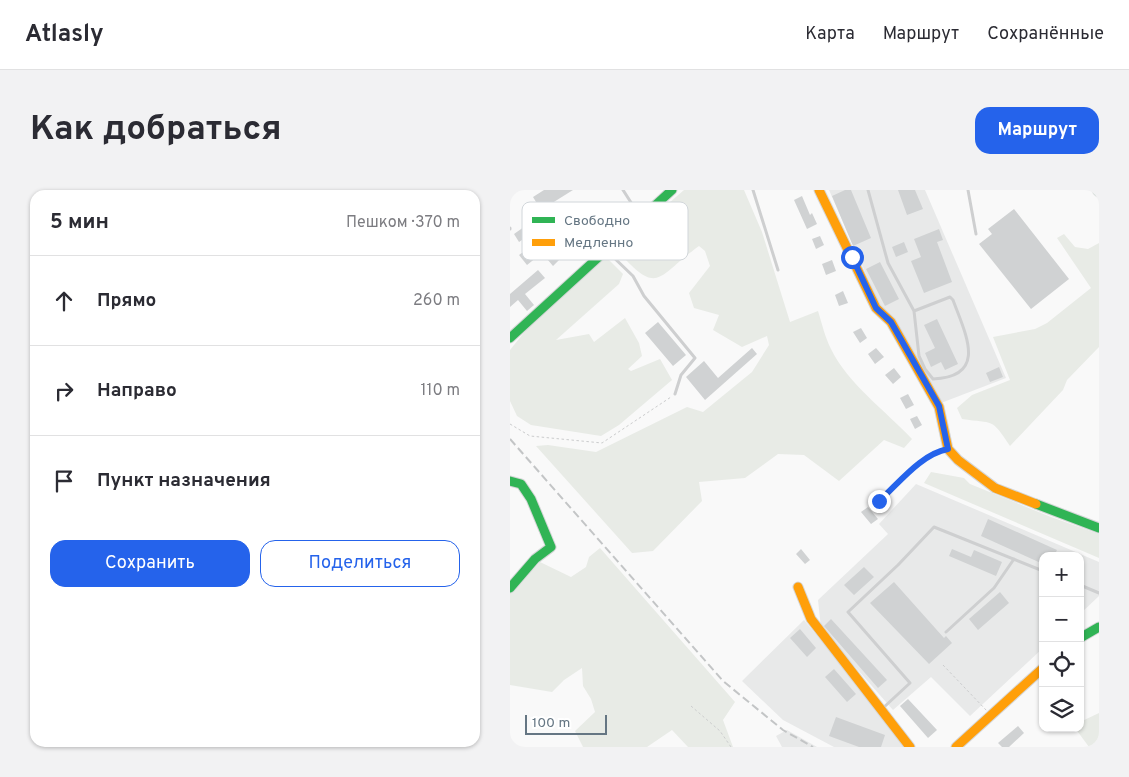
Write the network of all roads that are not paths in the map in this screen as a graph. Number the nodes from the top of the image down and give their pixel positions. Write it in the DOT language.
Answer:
graph roads {
  1 [pos="623,190"];
  2 [pos="672,190"];
  3 [pos="753,190"];
  4 [pos="818,190"];
  5 [pos="868,190"];
  6 [pos="968,190"];
  7 [pos="630,202"];
  8 [pos="658,202"];
  9 [pos="976,234"];
  10 [pos="594,260"];
  11 [pos="616,260"];
  12 [pos="778,270"];
  13 [pos="914,311"];
  14 [pos="510,338"];
  15 [pos="675,394"];
  16 [pos="948,449"];
  17 [pos="510,482"];
  18 [pos="879,501"];
  19 [pos="1099,528"];
  20 [pos="1014,559"];
  21 [pos="1039,569"];
  22 [pos="798,587"];
  23 [pos="1084,587"];
  24 [pos="510,588"];
  25 [pos="1099,593"];
  26 [pos="1099,627"];
  27 [pos="946,632"];
  28 [pos="1084,636"];
  29 [pos="1039,672"];
  30 [pos="882,708"];
  31 [pos="910,747"];
  32 [pos="956,747"];
  1 -- 7 [label="lane"];
  2 -- 8 [label="main road"];
  3 -- 12 [label="lane"];
  4 -- 16 [label="main road"];
  5 -- 13 [label="lane"];
  6 -- 9 [label="lane"];
  10 -- 14 [label="main road"];
  11 -- 15 [label="lane"];
  13 -- 13 [label="lane"];
  16 -- 18 [label="lane"];
  16 -- 19 [label="main road"];
  17 -- 24 [label="main road"];
  20 -- 21 [label="lane"];
  20 -- 27 [label="lane"];
  20 -- 30 [label="lane"];
  22 -- 30 [label="main road"];
  23 -- 25 [label="lane"];
  26 -- 28 [label="main road"];
  29 -- 32 [label="main road"];
  30 -- 31 [label="main road"];
}
